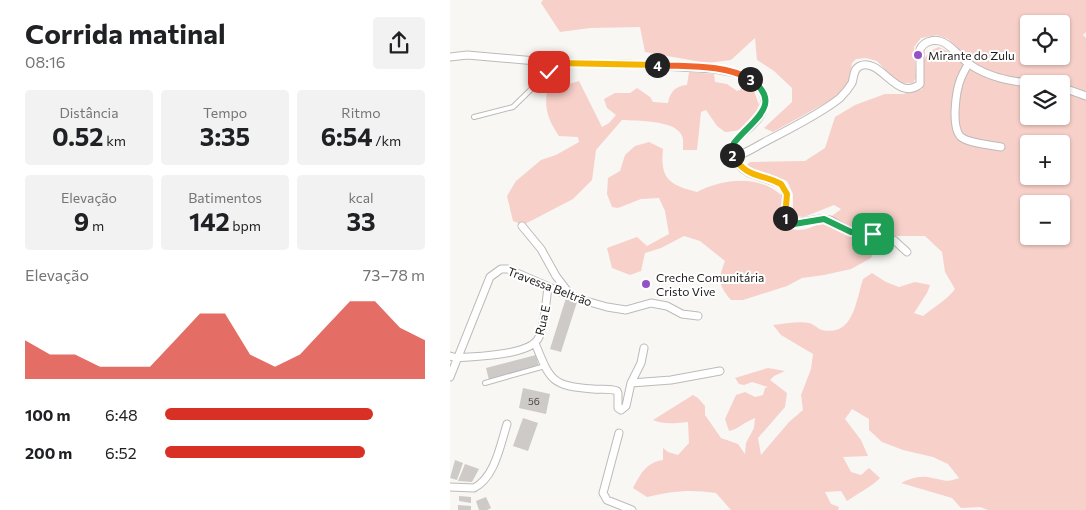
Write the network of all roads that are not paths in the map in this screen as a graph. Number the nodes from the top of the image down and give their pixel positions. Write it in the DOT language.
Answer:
graph roads {
  1 [pos="450,57"];
  2 [pos="558,63"];
  3 [pos="968,64"];
  4 [pos="1020,83"];
  5 [pos="1070,90"];
  6 [pos="1086,96"];
  7 [pos="474,117"];
  8 [pos="1002,148"];
  9 [pos="733,157"];
  10 [pos="522,226"];
  11 [pos="907,252"];
  12 [pos="548,287"];
  13 [pos="572,298"];
  14 [pos="698,316"];
  15 [pos="535,343"];
  16 [pos="644,348"];
  17 [pos="454,357"];
  18 [pos="545,366"];
  19 [pos="720,371"];
  20 [pos="450,378"];
  21 [pos="485,383"];
  22 [pos="630,383"];
  23 [pos="507,424"];
  24 [pos="619,433"];
  25 [pos="450,487"];
  26 [pos="632,510"];
  1 -- 2 [label="street"];
  2 -- 7 [label="lane"];
  2 -- 9 [label="street"];
  3 -- 4 [label="street"];
  3 -- 8 [label="street"];
  3 -- 9 [label="street"];
  5 -- 6 [label="street"];
  9 -- 11 [label="street"];
  10 -- 13 [label="street"];
  12 -- 13 [label="street, Travessa Beltrão"];
  12 -- 15 [label="street, Rua E"];
  12 -- 17 [label="street, Travessa Beltrão"];
  13 -- 14 [label="street, Travessa Beltrão"];
  15 -- 17 [label="street, Rua E"];
  15 -- 18 [label="street"];
  16 -- 22 [label="street"];
  17 -- 20 [label="street"];
  18 -- 21 [label="lane"];
  18 -- 22 [label="street"];
  19 -- 22 [label="street"];
  23 -- 25 [label="street"];
  24 -- 26 [label="street"];
}
